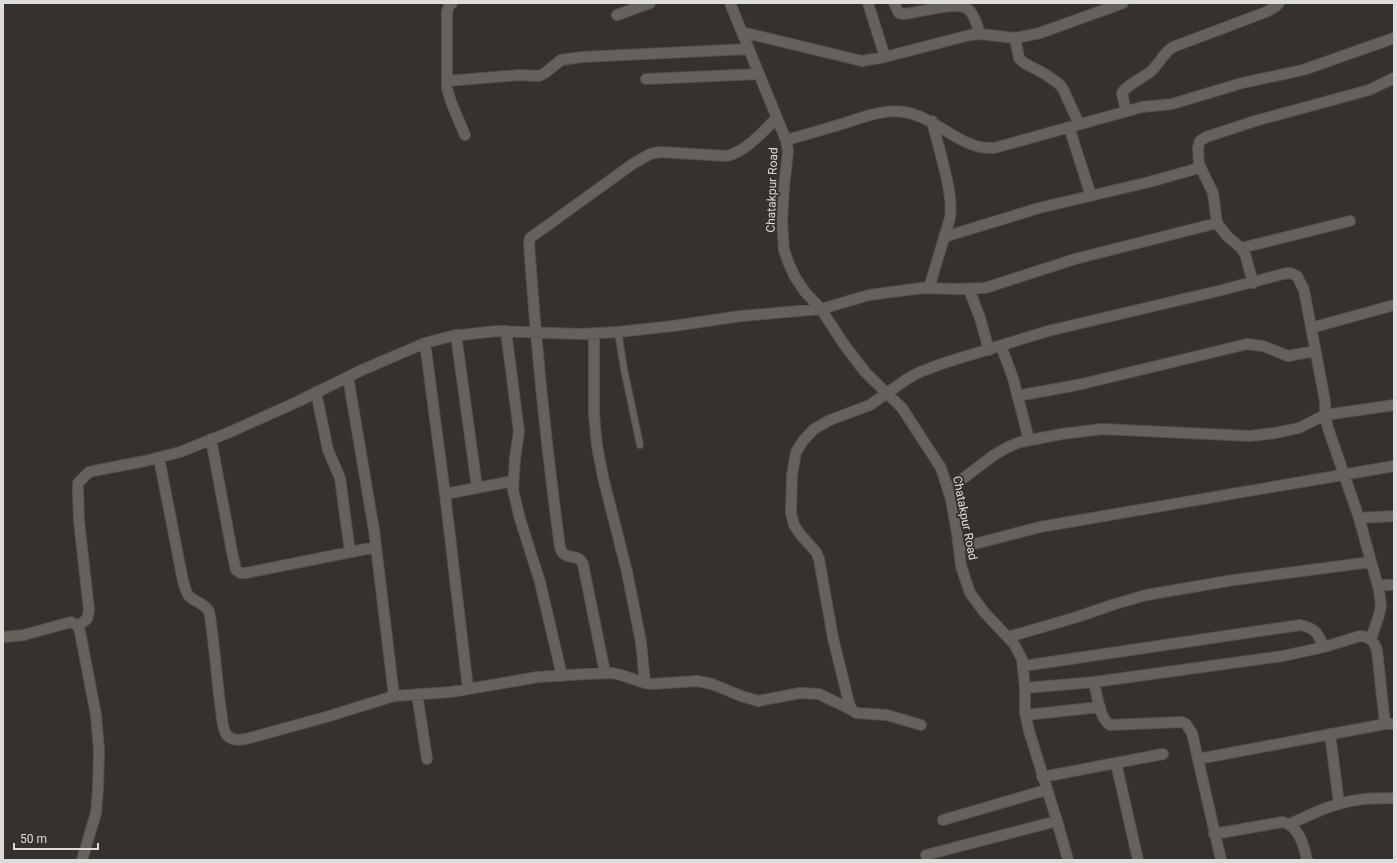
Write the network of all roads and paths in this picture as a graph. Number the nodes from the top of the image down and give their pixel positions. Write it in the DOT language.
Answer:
graph roads {
  1 [pos="452,3"];
  2 [pos="650,3"];
  3 [pos="730,3"];
  4 [pos="868,3"];
  5 [pos="894,3"];
  6 [pos="1123,3"];
  7 [pos="1279,3"];
  8 [pos="965,4"];
  9 [pos="617,15"];
  10 [pos="742,32"];
  11 [pos="980,34"];
  12 [pos="1014,38"];
  13 [pos="1394,38"];
  14 [pos="749,49"];
  15 [pos="885,57"];
  16 [pos="759,74"];
  17 [pos="1394,78"];
  18 [pos="646,79"];
  19 [pos="446,81"];
  20 [pos="1126,111"];
  21 [pos="777,118"];
  22 [pos="932,121"];
  23 [pos="1079,124"];
  24 [pos="1069,127"];
  25 [pos="465,135"];
  26 [pos="786,140"];
  27 [pos="1199,164"];
  28 [pos="1091,196"];
  29 [pos="1350,221"];
  30 [pos="1217,223"];
  31 [pos="944,237"];
  32 [pos="1241,248"];
  33 [pos="1253,283"];
  34 [pos="928,288"];
  35 [pos="969,289"];
  36 [pos="1394,305"];
  37 [pos="821,310"];
  38 [pos="1311,328"];
  39 [pos="506,332"];
  40 [pos="535,332"];
  41 [pos="618,332"];
  42 [pos="594,333"];
  43 [pos="456,335"];
  44 [pos="425,343"];
  45 [pos="1001,346"];
  46 [pos="989,350"];
  47 [pos="1315,351"];
  48 [pos="348,377"];
  49 [pos="316,392"];
  50 [pos="886,392"];
  51 [pos="1017,396"];
  52 [pos="1394,405"];
  53 [pos="1325,415"];
  54 [pos="211,439"];
  55 [pos="1029,440"];
  56 [pos="640,445"];
  57 [pos="159,458"];
  58 [pos="1394,466"];
  59 [pos="1344,475"];
  60 [pos="513,481"];
  61 [pos="477,487"];
  62 [pos="948,490"];
  63 [pos="445,494"];
  64 [pos="1394,516"];
  65 [pos="1358,518"];
  66 [pos="376,547"];
  67 [pos="959,548"];
  68 [pos="350,552"];
  69 [pos="1371,562"];
  70 [pos="1394,585"];
  71 [pos="1378,586"];
  72 [pos="78,626"];
  73 [pos="3,637"];
  74 [pos="1008,637"];
  75 [pos="1371,639"];
  76 [pos="1324,647"];
  77 [pos="1023,666"];
  78 [pos="604,673"];
  79 [pos="562,676"];
  80 [pos="1094,682"];
  81 [pos="645,683"];
  82 [pos="1026,688"];
  83 [pos="468,689"];
  84 [pos="417,694"];
  85 [pos="394,696"];
  86 [pos="1100,707"];
  87 [pos="852,710"];
  88 [pos="1026,715"];
  89 [pos="1389,724"];
  90 [pos="921,725"];
  91 [pos="1330,734"];
  92 [pos="1163,754"];
  93 [pos="427,759"];
  94 [pos="1198,759"];
  95 [pos="1116,763"];
  96 [pos="1042,777"];
  97 [pos="1046,790"];
  98 [pos="1394,798"];
  99 [pos="1339,804"];
  100 [pos="943,820"];
  101 [pos="1057,821"];
  102 [pos="1290,824"];
  103 [pos="1214,834"];
  104 [pos="926,855"];
  105 [pos="82,860"];
  106 [pos="1068,860"];
  107 [pos="1138,860"];
  108 [pos="1221,860"];
  109 [pos="1307,860"];
  1 -- 19 [label="street"];
  2 -- 9 [label="street"];
  3 -- 10 [label="street, Chatakpur Road"];
  4 -- 15 [label="street"];
  5 -- 8 [label="street"];
  6 -- 12 [label="street"];
  7 -- 20 [label="street"];
  8 -- 11 [label="street"];
  10 -- 14 [label="street, Chatakpur Road"];
  10 -- 15 [label="street"];
  11 -- 12 [label="street"];
  11 -- 15 [label="street"];
  12 -- 23 [label="street"];
  13 -- 20 [label="street"];
  14 -- 16 [label="street, Chatakpur Road"];
  14 -- 19 [label="street"];
  16 -- 18 [label="street"];
  16 -- 21 [label="street, Chatakpur Road"];
  17 -- 27 [label="street"];
  19 -- 25 [label="street"];
  20 -- 23 [label="street"];
  21 -- 26 [label="street, Chatakpur Road"];
  21 -- 40 [label="street"];
  22 -- 24 [label="street"];
  22 -- 26 [label="street"];
  22 -- 31 [label="street"];
  23 -- 24 [label="street"];
  24 -- 28 [label="street"];
  26 -- 37 [label="street, Chatakpur Road"];
  27 -- 28 [label="street"];
  27 -- 30 [label="street"];
  28 -- 31 [label="street"];
  29 -- 32 [label="street"];
  30 -- 32 [label="street"];
  30 -- 35 [label="street"];
  31 -- 34 [label="street"];
  32 -- 33 [label="street"];
  33 -- 38 [label="street"];
  33 -- 45 [label="street"];
  34 -- 35 [label="street"];
  34 -- 37 [label="street"];
  35 -- 46 [label="street"];
  36 -- 38 [label="street"];
  37 -- 41 [label="street"];
  37 -- 50 [label="street, Chatakpur Road"];
  38 -- 47 [label="street"];
  39 -- 40 [label="street"];
  39 -- 43 [label="street"];
  39 -- 60 [label="street"];
  40 -- 42 [label="street"];
  40 -- 78 [label="street"];
  41 -- 42 [label="street"];
  41 -- 56 [label="lane"];
  42 -- 81 [label="street"];
  43 -- 44 [label="street"];
  43 -- 61 [label="street"];
  44 -- 48 [label="street"];
  44 -- 63 [label="street"];
  45 -- 46 [label="street"];
  45 -- 51 [label="street"];
  46 -- 50 [label="street"];
  47 -- 51 [label="street"];
  47 -- 53 [label="street"];
  48 -- 49 [label="street"];
  48 -- 66 [label="street"];
  49 -- 54 [label="street"];
  49 -- 68 [label="street"];
  50 -- 62 [label="street, Chatakpur Road"];
  50 -- 87 [label="street"];
  51 -- 55 [label="street"];
  52 -- 53 [label="street"];
  53 -- 55 [label="street"];
  53 -- 59 [label="street"];
  54 -- 57 [label="street"];
  54 -- 68 [label="street"];
  55 -- 62 [label="street"];
  57 -- 72 [label="street"];
  57 -- 85 [label="street"];
  58 -- 59 [label="street"];
  59 -- 65 [label="street"];
  59 -- 67 [label="street"];
  60 -- 61 [label="street"];
  60 -- 79 [label="street"];
  61 -- 63 [label="street"];
  62 -- 67 [label="street, Chatakpur Road"];
  63 -- 83 [label="street"];
  64 -- 65 [label="street"];
  65 -- 69 [label="street"];
  66 -- 68 [label="street"];
  66 -- 85 [label="street"];
  67 -- 74 [label="street, Chatakpur Road"];
  69 -- 71 [label="street"];
  69 -- 74 [label="street"];
  70 -- 71 [label="street"];
  71 -- 75 [label="street"];
  72 -- 73 [label="street"];
  72 -- 105 [label="street"];
  74 -- 77 [label="street, Chatakpur Road"];
  75 -- 76 [label="street"];
  75 -- 89 [label="street"];
  76 -- 77 [label="street"];
  76 -- 80 [label="street"];
  77 -- 82 [label="street, Chatakpur Road"];
  78 -- 79 [label="street"];
  78 -- 81 [label="street"];
  79 -- 83 [label="street"];
  80 -- 82 [label="street"];
  80 -- 86 [label="street"];
  81 -- 87 [label="street"];
  82 -- 88 [label="street, Chatakpur Road"];
  83 -- 84 [label="street"];
  84 -- 85 [label="street"];
  84 -- 93 [label="street"];
  86 -- 88 [label="street"];
  86 -- 94 [label="street"];
  87 -- 90 [label="street"];
  88 -- 96 [label="street, Chatakpur Road"];
  89 -- 91 [label="street"];
  91 -- 94 [label="street"];
  91 -- 99 [label="street"];
  92 -- 95 [label="street"];
  94 -- 103 [label="street"];
  95 -- 96 [label="street"];
  95 -- 107 [label="street"];
  96 -- 97 [label="street, Chatakpur Road"];
  97 -- 100 [label="street"];
  97 -- 101 [label="street, Chatakpur Road"];
  98 -- 99 [label="street"];
  99 -- 102 [label="street"];
  101 -- 104 [label="street"];
  101 -- 106 [label="street, Chatakpur Road"];
  102 -- 103 [label="street"];
  102 -- 109 [label="street"];
  103 -- 108 [label="street"];
}
